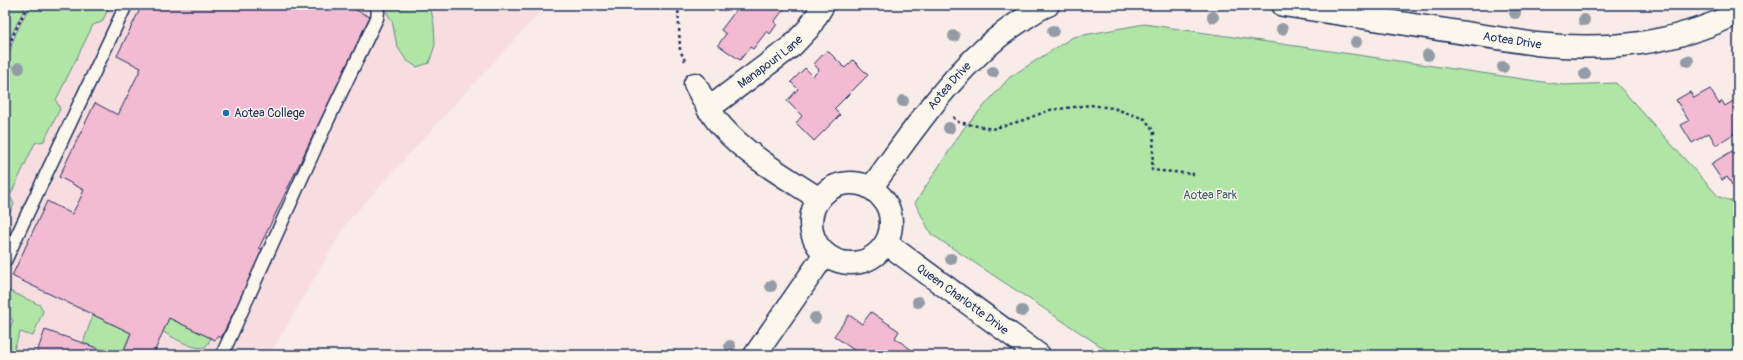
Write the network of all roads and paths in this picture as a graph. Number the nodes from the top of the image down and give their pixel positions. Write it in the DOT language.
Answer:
graph roads {
  1 [pos="28,5"];
  2 [pos="126,5"];
  3 [pos="376,5"];
  4 [pos="678,5"];
  5 [pos="823,5"];
  6 [pos="1045,5"];
  7 [pos="1296,6"];
  8 [pos="1738,13"];
  9 [pos="5,58"];
  10 [pos="695,84"];
  11 [pos="936,102"];
  12 [pos="708,109"];
  13 [pos="1194,174"];
  14 [pos="871,188"];
  15 [pos="819,198"];
  16 [pos="886,243"];
  17 [pos="826,254"];
  18 [pos="5,261"];
  19 [pos="222,355"];
  20 [pos="756,355"];
  21 [pos="1039,355"];
  1 -- 9 [label="path"];
  2 -- 18 [label="lane"];
  3 -- 19 [label="lane"];
  4 -- 10 [label="path"];
  5 -- 12 [label="street, Manapouri Lane"];
  6 -- 11 [label="street, Aotea Drive"];
  7 -- 8 [label="street, Aotea Drive"];
  10 -- 12 [label="street"];
  11 -- 13 [label="path"];
  11 -- 14 [label="street, Aotea Drive"];
  12 -- 15 [label="street"];
  14 -- 15 [label="street"];
  14 -- 16 [label="street"];
  15 -- 17 [label="street"];
  16 -- 17 [label="street"];
  16 -- 21 [label="street, Queen Charlotte Drive"];
  17 -- 20 [label="street"];
}
